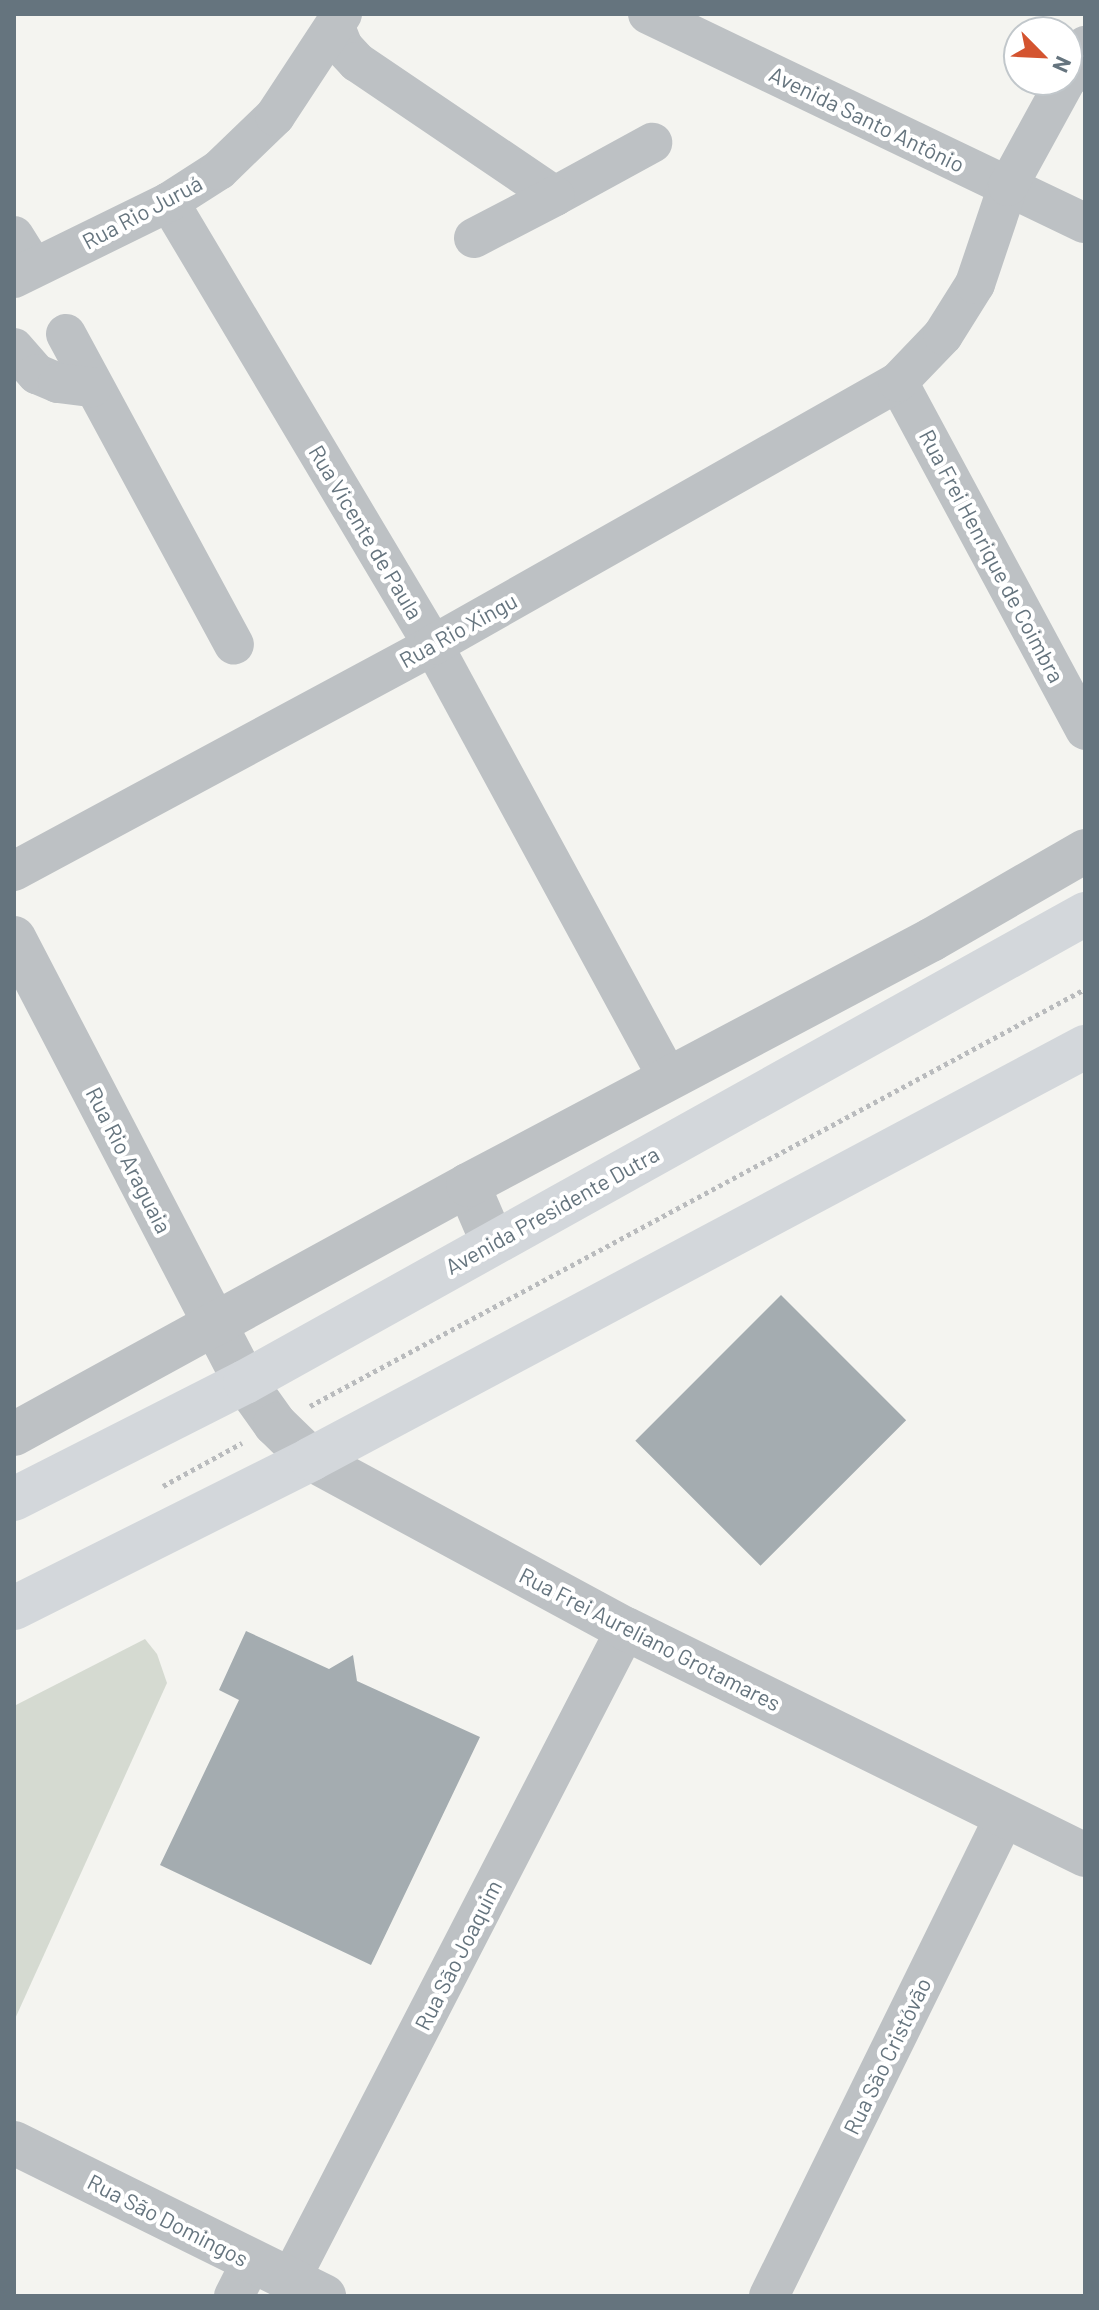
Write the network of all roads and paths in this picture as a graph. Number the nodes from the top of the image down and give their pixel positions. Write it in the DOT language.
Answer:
graph roads {
  1 [pos="648,14"];
  2 [pos="339,21"];
  3 [pos="1058,96"];
  4 [pos="652,143"];
  5 [pos="1008,186"];
  6 [pos="555,196"];
  7 [pos="169,202"];
  8 [pos="1085,223"];
  9 [pos="474,238"];
  10 [pos="20,261"];
  11 [pos="66,334"];
  12 [pos="14,348"];
  13 [pos="898,382"];
  14 [pos="92,387"];
  15 [pos="234,645"];
  16 [pos="433,645"];
  17 [pos="1085,730"];
  18 [pos="1085,851"];
  19 [pos="14,871"];
  20 [pos="1085,914"];
  21 [pos="14,938"];
  22 [pos="931,940"];
  23 [pos="956,986"];
  24 [pos="1085,989"];
  25 [pos="1085,1047"];
  26 [pos="668,1077"];
  27 [pos="468,1185"];
  28 [pos="493,1243"];
  29 [pos="212,1322"];
  30 [pos="245,1382"];
  31 [pos="275,1424"];
  32 [pos="14,1434"];
  33 [pos="311,1459"];
  34 [pos="152,1492"];
  35 [pos="14,1499"];
  36 [pos="14,1608"];
  37 [pos="626,1629"];
  38 [pos="1005,1816"];
  39 [pos="1085,1855"];
  40 [pos="14,2143"];
  41 [pos="242,2279"];
  42 [pos="307,2288"];
  43 [pos="769,2296"];
  1 -- 5 [label="street, Avenida Santo Antônio"];
  2 -- 6 [label="street"];
  2 -- 7 [label="street, Rua Rio Juruá"];
  3 -- 5 [label="street, Rua Rio Xingu"];
  4 -- 6 [label="street"];
  5 -- 8 [label="street, Avenida Santo Antônio"];
  5 -- 13 [label="street, Rua Rio Xingu"];
  6 -- 9 [label="street"];
  7 -- 10 [label="street, Rua Rio Juruá"];
  7 -- 16 [label="street, Rua Vicente de Paula"];
  11 -- 14 [label="street"];
  12 -- 14 [label="street"];
  13 -- 16 [label="street, Rua Rio Xingu"];
  13 -- 17 [label="street, Rua Frei Henrique de Coimbra"];
  14 -- 15 [label="street"];
  16 -- 19 [label="street, Rua Rio Xingu"];
  16 -- 26 [label="street, Rua Vicente de Paula"];
  18 -- 22 [label="street"];
  20 -- 23 [label="highway, Avenida Presidente Dutra"];
  21 -- 29 [label="street, Rua Rio Araguaia"];
  22 -- 23 [label="street"];
  22 -- 26 [label="street"];
  23 -- 28 [label="highway, Avenida Presidente Dutra"];
  24 -- 31 [label="path"];
  25 -- 33 [label="highway"];
  26 -- 27 [label="street"];
  27 -- 28 [label="street"];
  27 -- 29 [label="street"];
  28 -- 30 [label="highway, Avenida Presidente Dutra"];
  29 -- 30 [label="street, Rua Rio Araguaia"];
  29 -- 32 [label="street"];
  30 -- 31 [label="street, Rua Frei Aureliano Grotamares"];
  30 -- 35 [label="highway, Avenida Presidente Dutra"];
  31 -- 33 [label="street, Rua Frei Aureliano Grotamares"];
  31 -- 34 [label="path"];
  33 -- 36 [label="highway"];
  33 -- 37 [label="street, Rua Frei Aureliano Grotamares"];
  37 -- 38 [label="street, Rua Frei Aureliano Grotamares"];
  37 -- 42 [label="street, Rua São Joaquim"];
  38 -- 39 [label="street, Rua Frei Aureliano Grotamares"];
  38 -- 43 [label="street, Rua São Cristóvão"];
  40 -- 41 [label="street, Rua São Domingos"];
  41 -- 42 [label="street, Rua São Domingos"];
}
